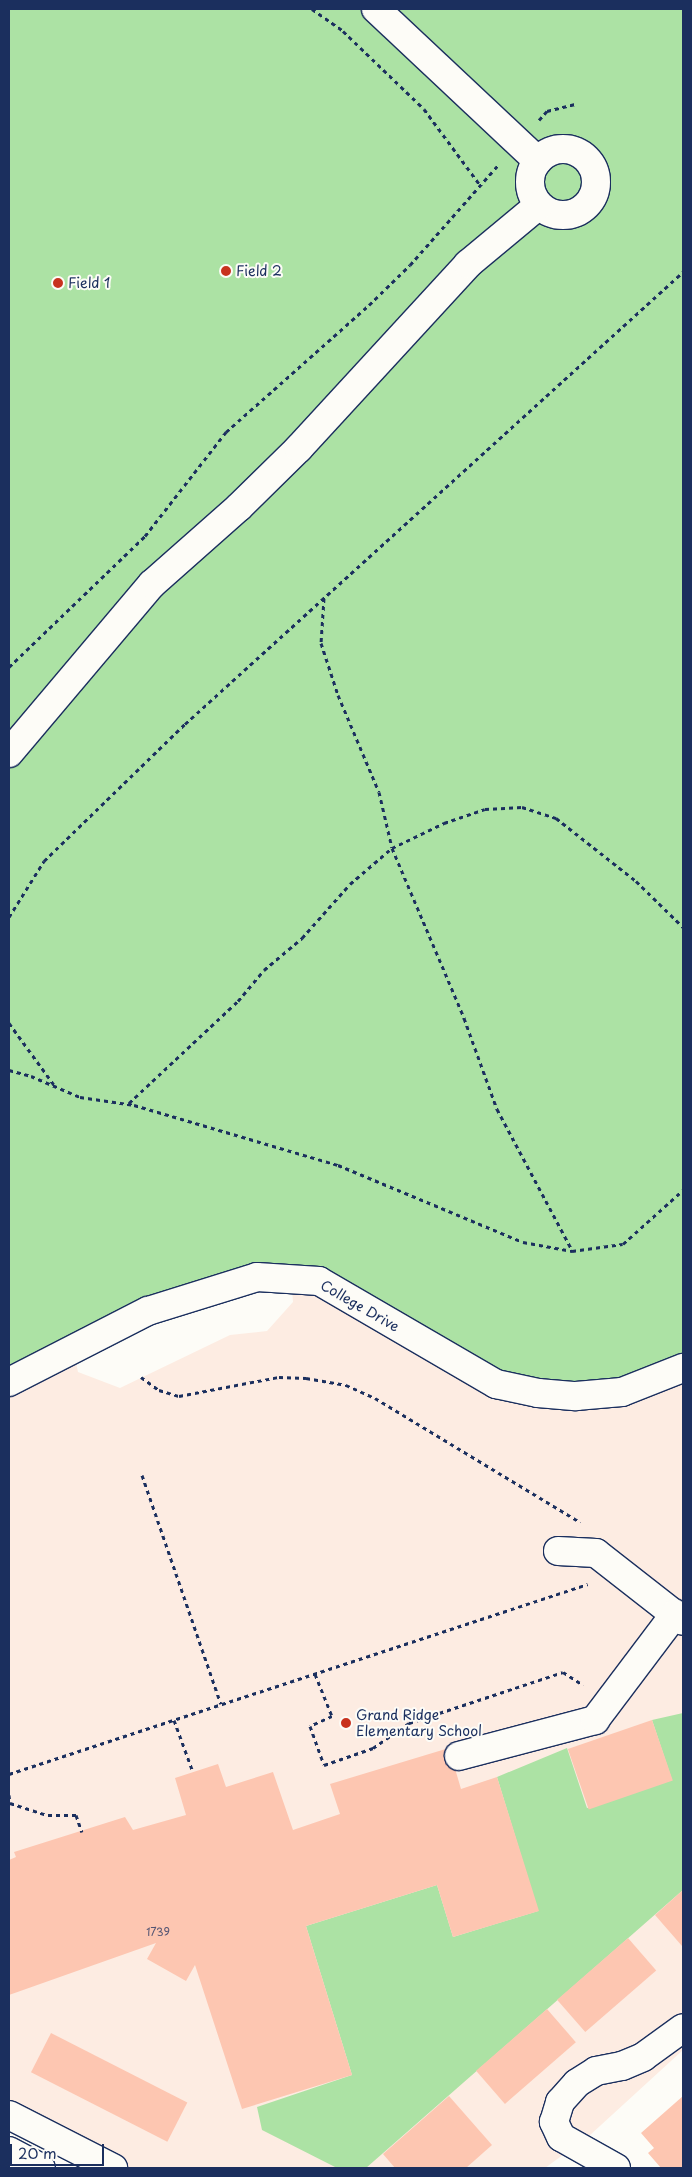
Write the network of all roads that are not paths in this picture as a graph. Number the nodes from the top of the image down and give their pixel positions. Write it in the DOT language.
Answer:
graph roads {
  1 [pos="376,9"];
  2 [pos="538,161"];
  3 [pos="539,205"];
  4 [pos="9,753"];
  5 [pos="683,1368"];
  6 [pos="9,1382"];
  7 [pos="558,1551"];
  8 [pos="679,1618"];
  9 [pos="460,1756"];
  10 [pos="683,2028"];
  11 [pos="9,2115"];
  12 [pos="9,2151"];
  13 [pos="41,2168"];
  14 [pos="113,2168"];
  15 [pos="616,2168"];
  1 -- 2 [label="street"];
  2 -- 3 [label="street"];
  2 -- 3 [label="street"];
  3 -- 4 [label="street"];
  5 -- 6 [label="street, College Drive"];
  7 -- 8 [label="street"];
  8 -- 9 [label="street"];
  10 -- 15 [label="street"];
  11 -- 14 [label="street"];
  12 -- 13 [label="street"];
}
